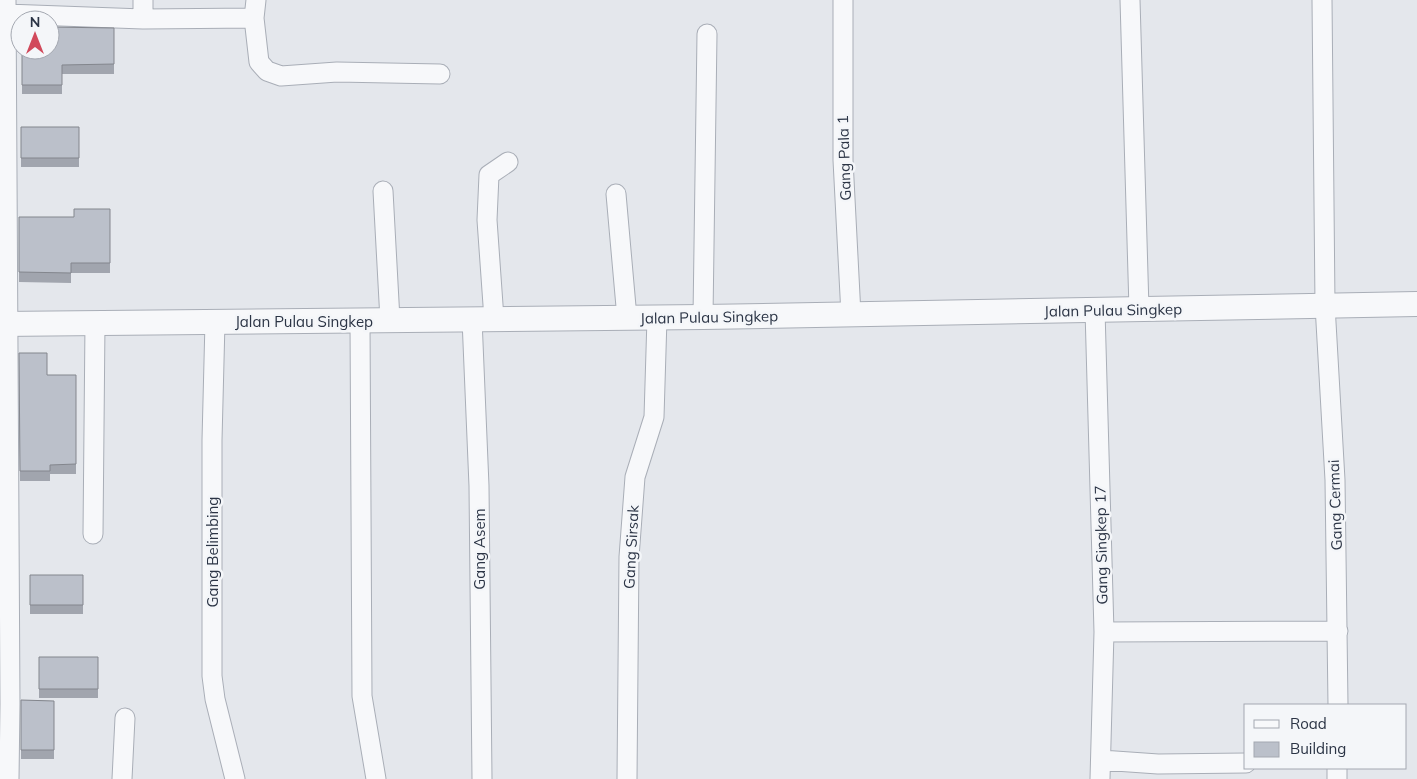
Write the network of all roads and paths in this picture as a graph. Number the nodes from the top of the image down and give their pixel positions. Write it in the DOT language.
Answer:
graph roads {
  1 [pos="143,0"];
  2 [pos="843,0"];
  3 [pos="1130,0"];
  4 [pos="1322,0"];
  5 [pos="6,7"];
  6 [pos="255,9"];
  7 [pos="143,19"];
  8 [pos="707,34"];
  9 [pos="440,74"];
  10 [pos="508,162"];
  11 [pos="383,191"];
  12 [pos="616,194"];
  13 [pos="1417,304"];
  14 [pos="1325,305"];
  15 [pos="1139,309"];
  16 [pos="1096,310"];
  17 [pos="852,315"];
  18 [pos="627,318"];
  19 [pos="657,318"];
  20 [pos="703,318"];
  21 [pos="483,319"];
  22 [pos="390,320"];
  23 [pos="215,322"];
  24 [pos="360,322"];
  25 [pos="95,323"];
  26 [pos="3,324"];
  27 [pos="93,534"];
  28 [pos="1104,632"];
  29 [pos="1338,632"];
  30 [pos="5,704"];
  31 [pos="1338,704"];
  32 [pos="125,718"];
  33 [pos="1101,760"];
  34 [pos="1244,763"];
  35 [pos="9,779"];
  36 [pos="122,779"];
  37 [pos="235,779"];
  38 [pos="376,779"];
  39 [pos="482,779"];
  40 [pos="627,779"];
  41 [pos="1100,779"];
  1 -- 7 [label="street"];
  2 -- 17 [label="street, Gang Pala 1"];
  3 -- 15 [label="street"];
  4 -- 14 [label="street, Gang Cermai"];
  5 -- 7 [label="street"];
  5 -- 26 [label="street"];
  6 -- 7 [label="street"];
  6 -- 9 [label="street"];
  8 -- 20 [label="street"];
  10 -- 21 [label="street, Gang Asem"];
  11 -- 22 [label="street"];
  12 -- 18 [label="street"];
  13 -- 14 [label="street, Jalan Pulau Singkep"];
  14 -- 15 [label="street, Jalan Pulau Singkep"];
  14 -- 29 [label="street, Gang Cermai"];
  15 -- 16 [label="street, Jalan Pulau Singkep"];
  16 -- 17 [label="street, Jalan Pulau Singkep"];
  16 -- 28 [label="street, Gang Singkep 17"];
  17 -- 20 [label="street, Jalan Pulau Singkep"];
  18 -- 19 [label="street, Jalan Pulau Singkep"];
  18 -- 21 [label="street, Jalan Pulau Singkep"];
  19 -- 20 [label="street, Jalan Pulau Singkep"];
  19 -- 40 [label="street, Gang Sirsak"];
  21 -- 22 [label="street, Jalan Pulau Singkep"];
  21 -- 39 [label="street, Gang Asem"];
  22 -- 24 [label="street, Jalan Pulau Singkep"];
  23 -- 24 [label="street, Jalan Pulau Singkep"];
  23 -- 25 [label="street, Jalan Pulau Singkep"];
  23 -- 37 [label="street, Gang Belimbing"];
  24 -- 38 [label="street"];
  25 -- 26 [label="street, Jalan Pulau Singkep"];
  25 -- 27 [label="street"];
  26 -- 30 [label="street"];
  28 -- 29 [label="street"];
  28 -- 33 [label="street, Gang Singkep 17"];
  29 -- 31 [label="street, Gang Cermai"];
  30 -- 35 [label="street"];
  32 -- 36 [label="street"];
  33 -- 34 [label="street"];
  33 -- 41 [label="street, Gang Singkep 17"];
}
